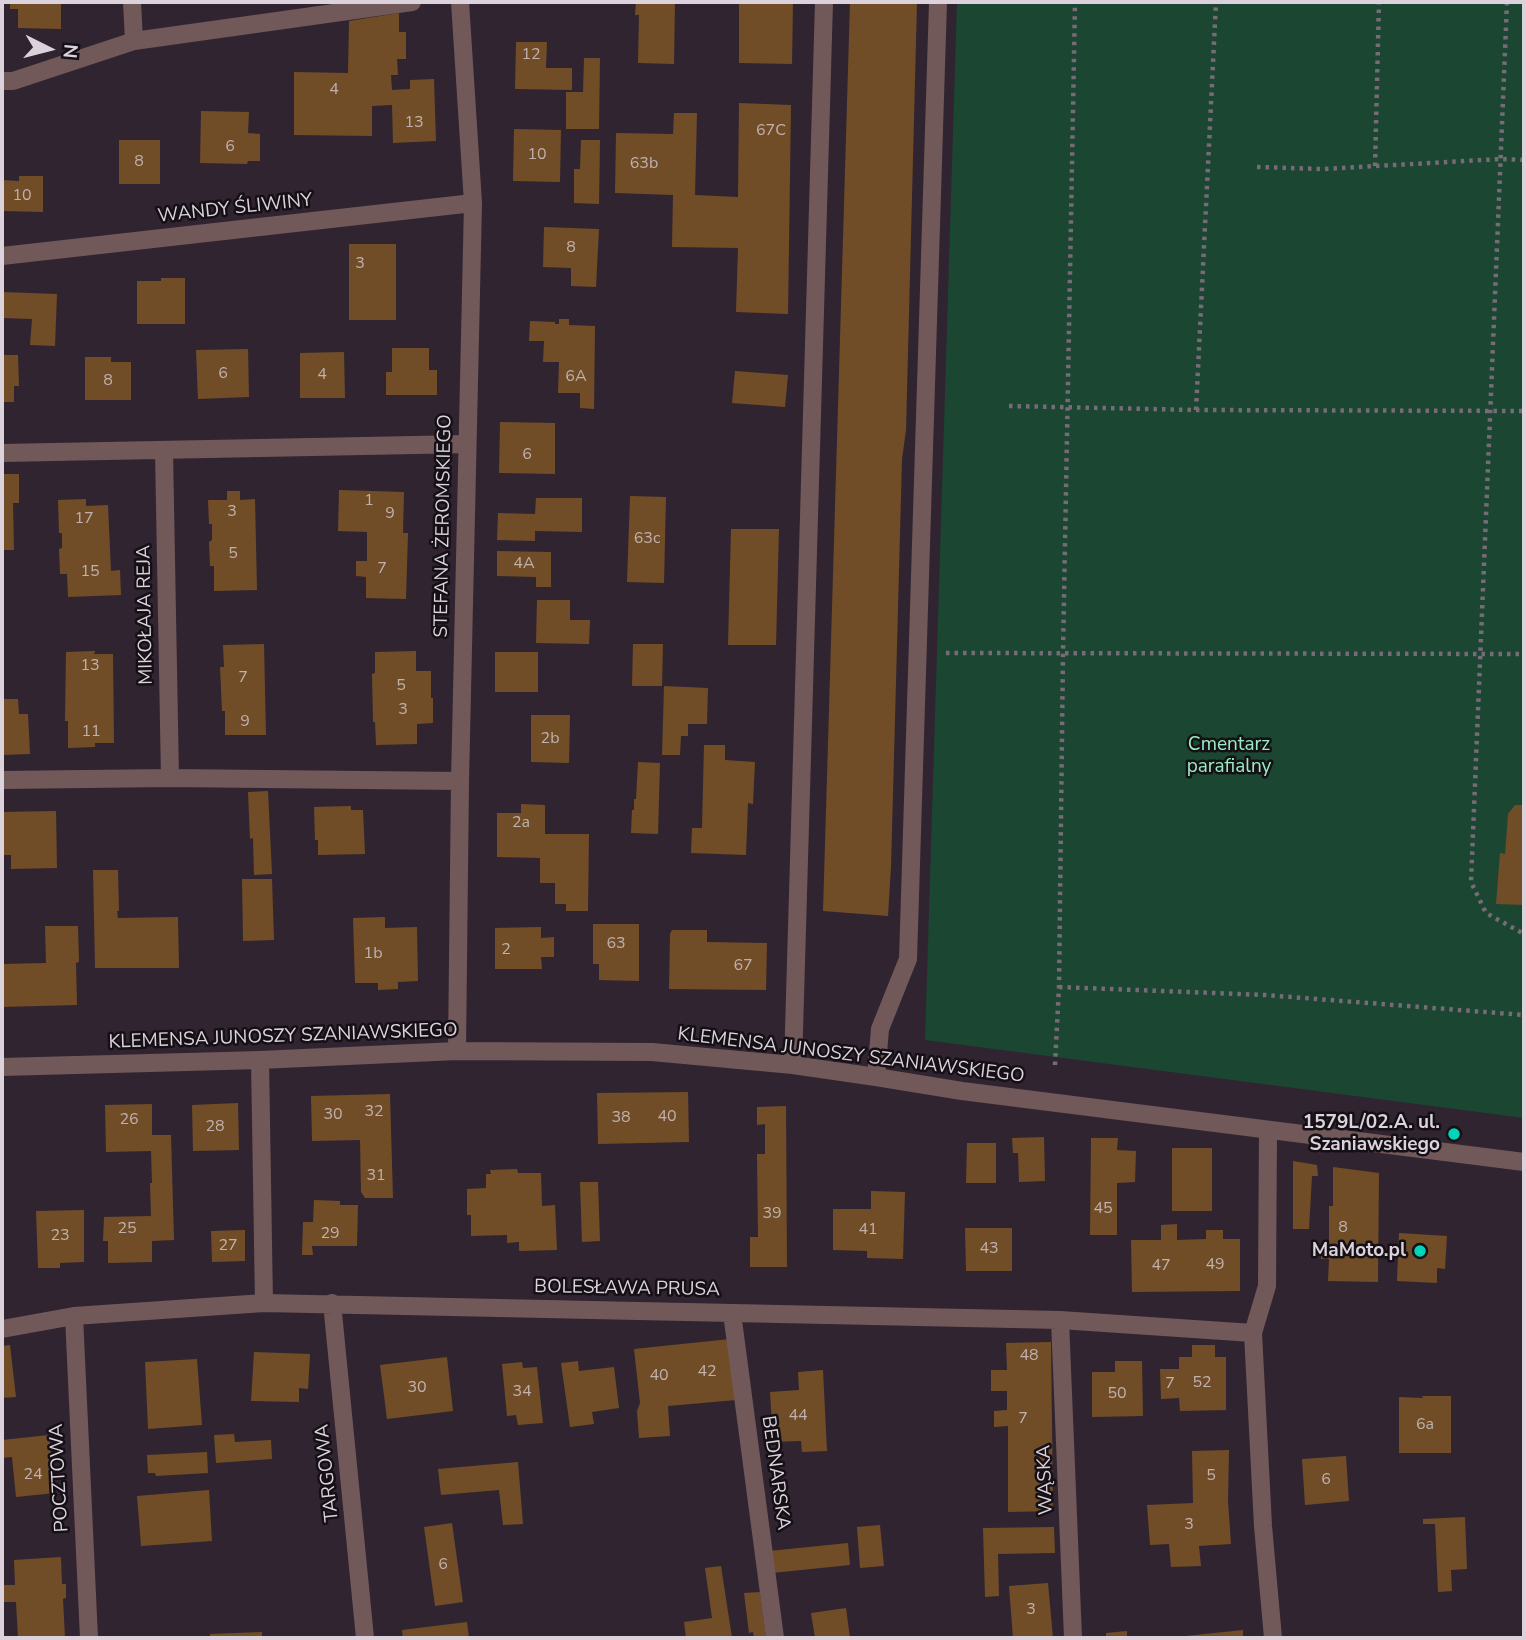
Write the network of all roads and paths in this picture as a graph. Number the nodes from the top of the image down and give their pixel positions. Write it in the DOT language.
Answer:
graph roads {
  1 [pos="132,2"];
  2 [pos="412,2"];
  3 [pos="460,2"];
  4 [pos="824,2"];
  5 [pos="938,2"];
  6 [pos="1075,2"];
  7 [pos="1216,2"];
  8 [pos="1379,2"];
  9 [pos="1507,2"];
  10 [pos="134,41"];
  11 [pos="2,81"];
  12 [pos="1501,159"];
  13 [pos="1524,160"];
  14 [pos="1375,166"];
  15 [pos="1257,167"];
  16 [pos="473,203"];
  17 [pos="2,256"];
  18 [pos="1009,406"];
  19 [pos="1067,408"];
  20 [pos="1196,410"];
  21 [pos="1490,411"];
  22 [pos="1524,411"];
  23 [pos="467,444"];
  24 [pos="164,451"];
  25 [pos="2,453"];
  26 [pos="946,653"];
  27 [pos="1063,653"];
  28 [pos="1480,654"];
  29 [pos="1524,654"];
  30 [pos="170,778"];
  31 [pos="2,780"];
  32 [pos="460,781"];
  33 [pos="1524,934"];
  34 [pos="1059,987"];
  35 [pos="1524,1015"];
  36 [pos="457,1051"];
  37 [pos="260,1059"];
  38 [pos="793,1065"];
  39 [pos="1055,1065"];
  40 [pos="2,1067"];
  41 [pos="876,1077"];
  42 [pos="1268,1131"];
  43 [pos="1524,1162"];
  44 [pos="264,1303"];
  45 [pos="332,1303"];
  46 [pos="732,1313"];
  47 [pos="74,1316"];
  48 [pos="1060,1320"];
  49 [pos="2,1329"];
  50 [pos="1253,1333"];
  51 [pos="89,1638"];
  52 [pos="365,1638"];
  53 [pos="775,1638"];
  54 [pos="1073,1638"];
  55 [pos="1273,1638"];
  1 -- 10 [label="street"];
  2 -- 10 [label="street"];
  3 -- 16 [label="street, STEFANA ŻEROMSKIEGO"];
  4 -- 38 [label="street"];
  5 -- 41 [label="street"];
  6 -- 19 [label="path"];
  7 -- 20 [label="path"];
  8 -- 14 [label="path"];
  9 -- 12 [label="path"];
  10 -- 11 [label="street"];
  12 -- 13 [label="path"];
  12 -- 14 [label="path"];
  12 -- 21 [label="path"];
  14 -- 15 [label="path"];
  16 -- 17 [label="street, WANDY ŚLIWINY"];
  16 -- 23 [label="street, STEFANA ŻEROMSKIEGO"];
  18 -- 19 [label="path"];
  19 -- 20 [label="path"];
  19 -- 27 [label="path"];
  20 -- 21 [label="path"];
  21 -- 22 [label="path"];
  21 -- 28 [label="path"];
  23 -- 24 [label="street"];
  23 -- 32 [label="street, STEFANA ŻEROMSKIEGO"];
  24 -- 25 [label="street"];
  24 -- 30 [label="street, MIKOŁAJA REJA"];
  26 -- 27 [label="path"];
  27 -- 28 [label="path"];
  27 -- 34 [label="path"];
  28 -- 29 [label="path"];
  28 -- 33 [label="path"];
  30 -- 31 [label="street"];
  30 -- 32 [label="street"];
  32 -- 36 [label="street, STEFANA ŻEROMSKIEGO"];
  34 -- 35 [label="path"];
  34 -- 39 [label="path"];
  36 -- 37 [label="street, KLEMENSA JUNOSZY SZANIAWSKIEGO"];
  36 -- 38 [label="street, KLEMENSA JUNOSZY SZANIAWSKIEGO"];
  37 -- 40 [label="street, KLEMENSA JUNOSZY SZANIAWSKIEGO"];
  37 -- 44 [label="street"];
  38 -- 41 [label="street, KLEMENSA JUNOSZY SZANIAWSKIEGO"];
  41 -- 42 [label="street, KLEMENSA JUNOSZY SZANIAWSKIEGO"];
  42 -- 43 [label="street, KLEMENSA JUNOSZY SZANIAWSKIEGO"];
  42 -- 50 [label="street"];
  44 -- 45 [label="street, BOLESŁAWA PRUSA"];
  44 -- 47 [label="street, BOLESŁAWA PRUSA"];
  45 -- 46 [label="street, BOLESŁAWA PRUSA"];
  45 -- 52 [label="street, TARGOWA"];
  46 -- 48 [label="street, BOLESŁAWA PRUSA"];
  46 -- 53 [label="street, BEDNARSKA"];
  47 -- 49 [label="street, BOLESŁAWA PRUSA"];
  47 -- 51 [label="street, POCZTOWA"];
  48 -- 50 [label="street, BOLESŁAWA PRUSA"];
  48 -- 54 [label="street, WĄSKA"];
  50 -- 55 [label="street"];
}
